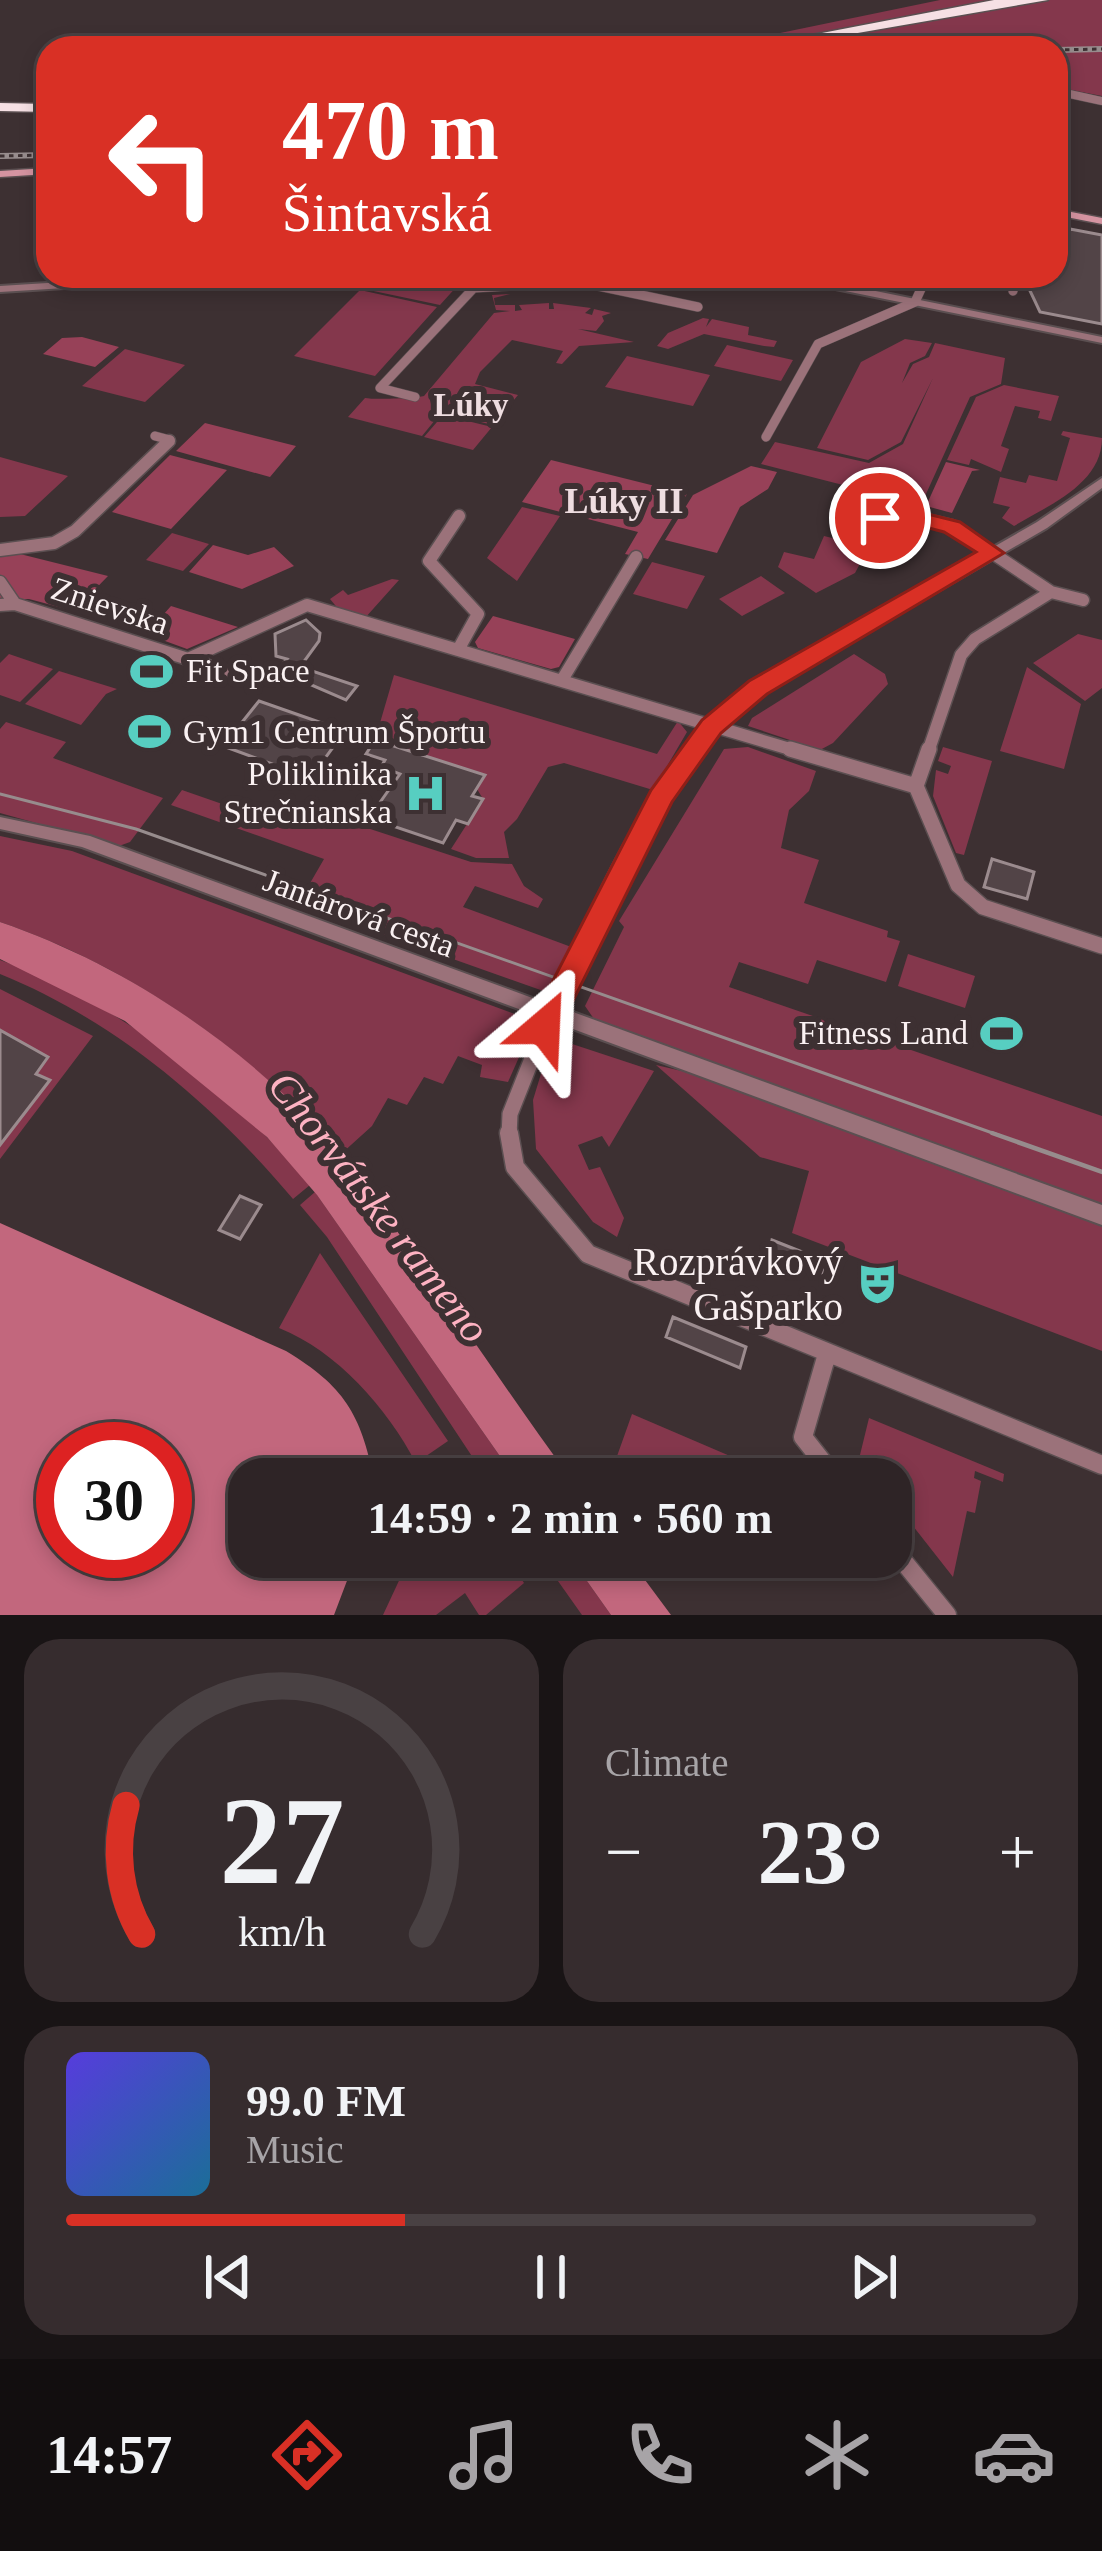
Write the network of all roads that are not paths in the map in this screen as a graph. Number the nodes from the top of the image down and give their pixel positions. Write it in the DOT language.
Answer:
graph roads {
  1 [pos="1014,0"];
  2 [pos="1042,0"];
  3 [pos="816,36"];
  4 [pos="846,36"];
  5 [pos="1068,93"];
  6 [pos="1102,100"];
  7 [pos="0,110"];
  8 [pos="36,110"];
  9 [pos="36,176"];
  10 [pos="0,177"];
  11 [pos="1068,211"];
  12 [pos="1102,217"];
  13 [pos="36,287"];
  14 [pos="474,288"];
  15 [pos="617,288"];
  16 [pos="846,288"];
  17 [pos="921,288"];
  18 [pos="931,288"];
  19 [pos="1013,288"];
  20 [pos="0,289"];
  21 [pos="1013,291"];
  22 [pos="915,302"];
  23 [pos="698,307"];
  24 [pos="955,310"];
  25 [pos="1102,344"];
  26 [pos="415,397"];
  27 [pos="155,436"];
  28 [pos="766,437"];
  29 [pos="1102,482"];
  30 [pos="460,516"];
  31 [pos="869,544"];
  32 [pos="988,549"];
  33 [pos="0,550"];
  34 [pos="636,557"];
  35 [pos="0,582"];
  36 [pos="1051,592"];
  37 [pos="1083,599"];
  38 [pos="8,604"];
  39 [pos="458,650"];
  40 [pos="188,659"];
  41 [pos="251,680"];
  42 [pos="562,680"];
  43 [pos="712,727"];
  44 [pos="916,786"];
  45 [pos="0,823"];
  46 [pos="1102,946"];
  47 [pos="549,1016"];
  48 [pos="1102,1215"];
  49 [pos="827,1354"];
  50 [pos="819,1458"];
  51 [pos="1102,1465"];
  52 [pos="912,1572"];
  53 [pos="947,1615"];
  1 -- 3 [label="highway"];
  2 -- 4 [label="highway"];
  5 -- 6 [label="street"];
  7 -- 8 [label="highway"];
  9 -- 10 [label="main road"];
  11 -- 12 [label="main road"];
  13 -- 20 [label="street"];
  14 -- 26 [label="street"];
  15 -- 23 [label="street"];
  16 -- 22 [label="street"];
  17 -- 22 [label="street"];
  18 -- 24 [label="street"];
  19 -- 21 [label="street"];
  22 -- 24 [label="street"];
  22 -- 28 [label="street"];
  24 -- 25 [label="street"];
  27 -- 33 [label="street, Znievska"];
  29 -- 32 [label="street"];
  30 -- 39 [label="street"];
  31 -- 32 [label="street"];
  32 -- 36 [label="street"];
  32 -- 43 [label="street"];
  34 -- 42 [label="street"];
  35 -- 38 [label="street, Znievska"];
  36 -- 37 [label="street"];
  36 -- 44 [label="street"];
  38 -- 40 [label="street, Znievska"];
  39 -- 40 [label="street, Znievska"];
  39 -- 42 [label="street"];
  40 -- 41 [label="street, Znievska"];
  42 -- 43 [label="street"];
  43 -- 44 [label="street"];
  43 -- 47 [label="street"];
  44 -- 46 [label="street"];
  45 -- 47 [label="street, Jantárová cesta"];
  47 -- 48 [label="street, Jantárová cesta"];
  47 -- 49 [label="street"];
  49 -- 50 [label="street"];
  49 -- 51 [label="street"];
  52 -- 53 [label="street"];
}
